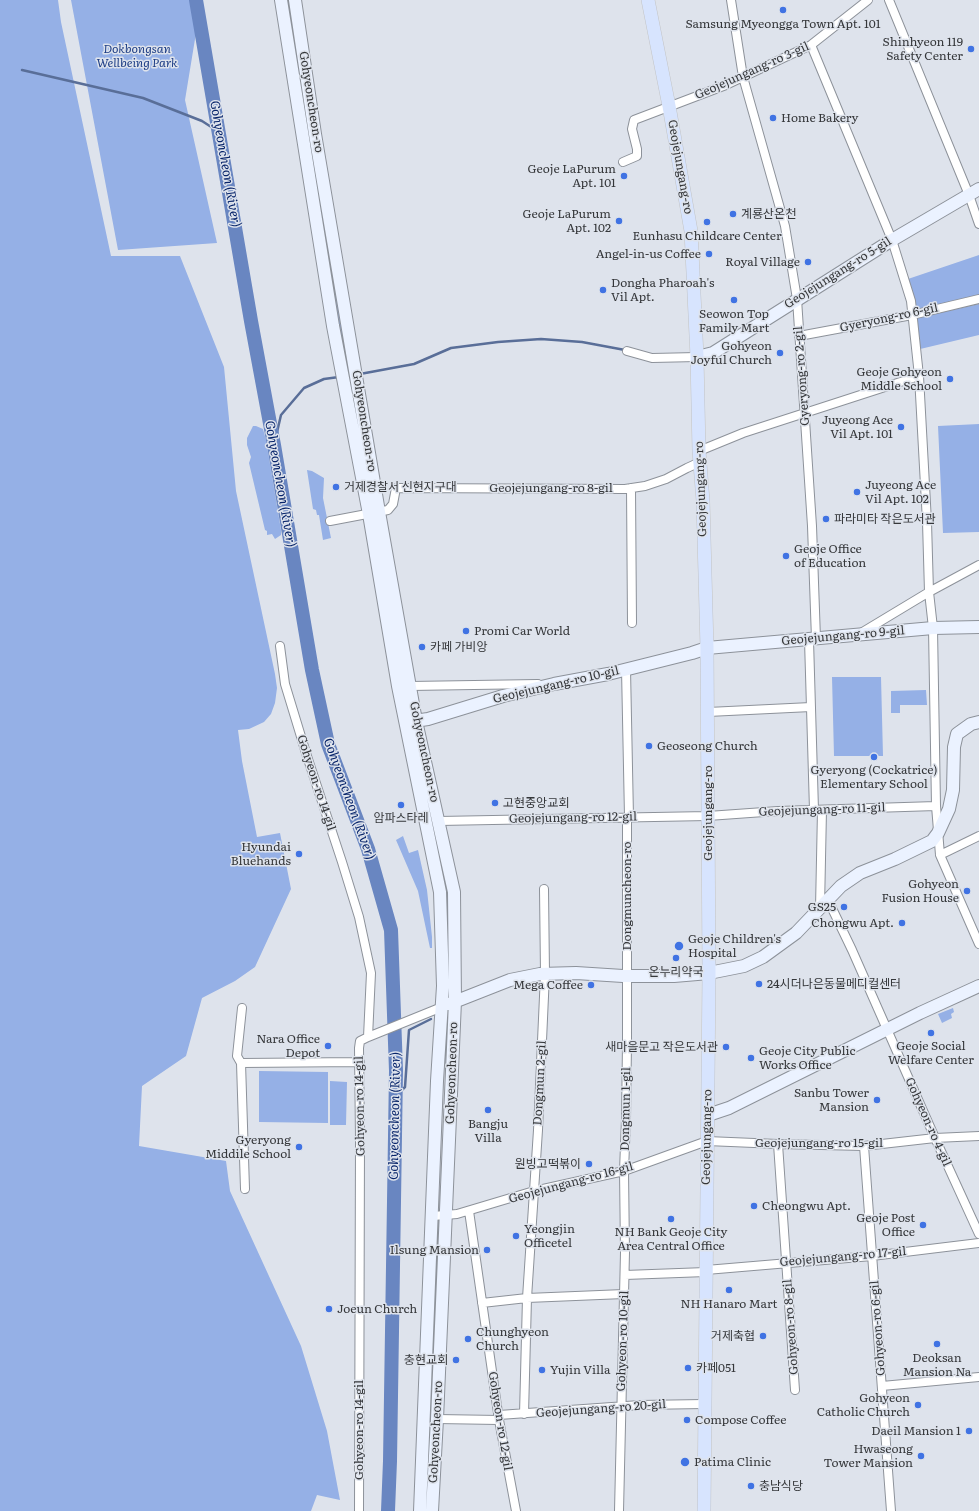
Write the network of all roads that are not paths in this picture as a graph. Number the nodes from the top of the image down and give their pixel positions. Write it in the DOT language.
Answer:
graph roads {
  1 [pos="281,0"];
  2 [pos="295,0"];
  3 [pos="648,0"];
  4 [pos="731,0"];
  5 [pos="868,0"];
  6 [pos="889,0"];
  7 [pos="812,45"];
  8 [pos="743,77"];
  9 [pos="669,106"];
  10 [pos="623,162"];
  11 [pos="974,192"];
  12 [pos="979,224"];
  13 [pos="892,240"];
  14 [pos="797,299"];
  15 [pos="979,299"];
  16 [pos="912,315"];
  17 [pos="799,336"];
  18 [pos="627,350"];
  19 [pos="697,357"];
  20 [pos="919,376"];
  21 [pos="804,412"];
  22 [pos="700,457"];
  23 [pos="631,488"];
  24 [pos="374,513"];
  25 [pos="330,521"];
  26 [pos="979,566"];
  27 [pos="929,592"];
  28 [pos="632,623"];
  29 [pos="979,627"];
  30 [pos="933,628"];
  31 [pos="857,635"];
  32 [pos="813,639"];
  33 [pos="280,646"];
  34 [pos="707,648"];
  35 [pos="626,669"];
  36 [pos="554,684"];
  37 [pos="410,686"];
  38 [pos="811,707"];
  39 [pos="708,712"];
  40 [pos="410,722"];
  41 [pos="979,722"];
  42 [pos="936,806"];
  43 [pos="818,810"];
  44 [pos="708,816"];
  45 [pos="628,817"];
  46 [pos="439,821"];
  47 [pos="938,833"];
  48 [pos="979,836"];
  49 [pos="940,855"];
  50 [pos="544,889"];
  51 [pos="824,904"];
  52 [pos="979,944"];
  53 [pos="709,973"];
  54 [pos="545,974"];
  55 [pos="627,976"];
  56 [pos="979,986"];
  57 [pos="456,1001"];
  58 [pos="242,1008"];
  59 [pos="438,1009"];
  60 [pos="888,1030"];
  61 [pos="368,1037"];
  62 [pos="360,1062"];
  63 [pos="241,1063"];
  64 [pos="708,1115"];
  65 [pos="979,1136"];
  66 [pos="935,1138"];
  67 [pos="707,1141"];
  68 [pos="778,1144"];
  69 [pos="864,1146"];
  70 [pos="624,1171"];
  71 [pos="245,1189"];
  72 [pos="534,1191"];
  73 [pos="469,1211"];
  74 [pos="447,1215"];
  75 [pos="433,1216"];
  76 [pos="979,1234"];
  77 [pos="979,1243"];
  78 [pos="872,1256"];
  79 [pos="786,1263"];
  80 [pos="706,1271"];
  81 [pos="625,1275"];
  82 [pos="624,1294"];
  83 [pos="527,1298"];
  84 [pos="482,1303"];
  85 [pos="979,1377"];
  86 [pos="882,1386"];
  87 [pos="795,1390"];
  88 [pos="704,1404"];
  89 [pos="621,1407"];
  90 [pos="524,1414"];
  91 [pos="499,1418"];
  92 [pos="437,1419"];
  93 [pos="359,1511"];
  94 [pos="420,1511"];
  95 [pos="432,1511"];
  96 [pos="516,1511"];
  97 [pos="619,1511"];
  98 [pos="704,1511"];
  99 [pos="891,1511"];
  1 -- 24 [label="street, Gohyeoncheon-ro"];
  2 -- 24 [label="street, Gohyeoncheon-ro"];
  3 -- 9 [label="main road, Geojejungang-ro"];
  4 -- 8 [label="street, Gyeryong-ro 2-gil"];
  5 -- 7 [label="street, Geojejungang-ro 3-gil"];
  6 -- 11 [label="street"];
  7 -- 8 [label="street, Geojejungang-ro 3-gil"];
  7 -- 13 [label="street"];
  8 -- 9 [label="street, Geojejungang-ro 3-gil"];
  8 -- 14 [label="street, Gyeryong-ro 2-gil"];
  9 -- 10 [label="street, Geojejungang-ro 3-gil"];
  9 -- 19 [label="main road, Geojejungang-ro"];
  11 -- 12 [label="street"];
  11 -- 13 [label="street, Geojejungang-ro 5-gil"];
  13 -- 14 [label="street, Geojejungang-ro 5-gil"];
  13 -- 16 [label="street"];
  14 -- 17 [label="street, Gyeryong-ro 2-gil"];
  14 -- 19 [label="street, Geojejungang-ro 5-gil"];
  15 -- 16 [label="street, Gyeryong-ro 6-gil"];
  16 -- 17 [label="street, Gyeryong-ro 6-gil"];
  16 -- 20 [label="street"];
  17 -- 21 [label="street, Gyeryong-ro 2-gil"];
  18 -- 19 [label="street"];
  19 -- 22 [label="main road, Geojejungang-ro"];
  20 -- 21 [label="street, Geojejungang-ro 8-gil"];
  20 -- 27 [label="street"];
  21 -- 22 [label="street, Geojejungang-ro 8-gil"];
  21 -- 32 [label="street, Gyeryong-ro 2-gil"];
  22 -- 23 [label="street, Geojejungang-ro 8-gil"];
  22 -- 34 [label="main road, Geojejungang-ro"];
  23 -- 24 [label="street, Geojejungang-ro 8-gil"];
  23 -- 28 [label="street"];
  24 -- 25 [label="street"];
  24 -- 37 [label="street, Gohyeoncheon-ro"];
  24 -- 40 [label="street, Gohyeoncheon-ro"];
  26 -- 27 [label="street"];
  27 -- 30 [label="street"];
  27 -- 31 [label="street"];
  29 -- 30 [label="street, Geojejungang-ro 9-gil"];
  30 -- 31 [label="street, Geojejungang-ro 9-gil"];
  30 -- 42 [label="street"];
  31 -- 32 [label="street, Geojejungang-ro 9-gil"];
  32 -- 34 [label="street, Geojejungang-ro 9-gil"];
  32 -- 38 [label="street, Gyeryong-ro 2-gil"];
  33 -- 61 [label="street, Gohyeon-ro 14-gil"];
  34 -- 35 [label="street, Geojejungang-ro 10-gil"];
  34 -- 39 [label="main road, Geojejungang-ro"];
  35 -- 36 [label="street, Geojejungang-ro 10-gil"];
  35 -- 45 [label="street, Dongmuncheon-ro"];
  36 -- 37 [label="street"];
  36 -- 40 [label="street, Geojejungang-ro 10-gil"];
  37 -- 40 [label="street, Gohyeoncheon-ro"];
  38 -- 39 [label="street"];
  38 -- 43 [label="street, Gyeryong-ro 2-gil"];
  39 -- 44 [label="main road, Geojejungang-ro"];
  40 -- 46 [label="street, Gohyeoncheon-ro"];
  40 -- 59 [label="street, Gohyeoncheon-ro"];
  41 -- 47 [label="street"];
  42 -- 43 [label="street, Geojejungang-ro 11-gil"];
  42 -- 47 [label="street"];
  43 -- 44 [label="street, Geojejungang-ro 11-gil"];
  43 -- 51 [label="street, Gyeryong-ro 2-gil"];
  44 -- 45 [label="street, Geojejungang-ro 12-gil"];
  44 -- 53 [label="main road, Geojejungang-ro"];
  45 -- 46 [label="street, Geojejungang-ro 12-gil"];
  45 -- 55 [label="street, Dongmuncheon-ro"];
  46 -- 57 [label="street, Gohyeoncheon-ro"];
  47 -- 49 [label="street"];
  47 -- 51 [label="street"];
  48 -- 49 [label="street"];
  49 -- 52 [label="street"];
  50 -- 54 [label="street"];
  51 -- 53 [label="street"];
  51 -- 60 [label="street, Gohyeon-ro 4-gil"];
  53 -- 55 [label="street"];
  53 -- 64 [label="main road, Geojejungang-ro"];
  54 -- 55 [label="street"];
  54 -- 57 [label="street"];
  54 -- 72 [label="street, Dongmun 2-gil"];
  55 -- 70 [label="street, Dongmun 1-gil"];
  56 -- 60 [label="street"];
  57 -- 59 [label="street"];
  57 -- 74 [label="street, Gohyeoncheon-ro"];
  58 -- 63 [label="street"];
  59 -- 61 [label="street"];
  59 -- 75 [label="street, Gohyeoncheon-ro"];
  60 -- 64 [label="street"];
  60 -- 66 [label="street, Gohyeon-ro 4-gil"];
  61 -- 62 [label="street, Gohyeon-ro 14-gil"];
  62 -- 63 [label="street"];
  62 -- 93 [label="street, Gohyeon-ro 14-gil"];
  63 -- 71 [label="street"];
  64 -- 67 [label="main road, Geojejungang-ro"];
  65 -- 66 [label="street, Geojejungang-ro 15-gil"];
  66 -- 69 [label="street, Geojejungang-ro 15-gil"];
  66 -- 76 [label="street, Gohyeon-ro 4-gil"];
  67 -- 68 [label="street, Geojejungang-ro 15-gil"];
  67 -- 70 [label="street, Geojejungang-ro 16-gil"];
  67 -- 80 [label="main road, Geojejungang-ro"];
  68 -- 69 [label="street, Geojejungang-ro 15-gil"];
  68 -- 79 [label="street, Gohyeon-ro 8-gil"];
  69 -- 78 [label="street, Gohyeon-ro 6-gil"];
  70 -- 72 [label="street, Geojejungang-ro 16-gil"];
  70 -- 81 [label="street, Gohyeon-ro 10-gil"];
  72 -- 73 [label="street, Geojejungang-ro 16-gil"];
  72 -- 83 [label="street, Dongmun 2-gil"];
  73 -- 74 [label="street, Geojejungang-ro 16-gil"];
  73 -- 84 [label="street, Gohyeon-ro 12-gil"];
  74 -- 75 [label="street, Geojejungang-ro 16-gil"];
  74 -- 92 [label="street, Gohyeoncheon-ro"];
  75 -- 94 [label="street, Gohyeoncheon-ro"];
  77 -- 78 [label="street, Geojejungang-ro 17-gil"];
  78 -- 79 [label="street, Geojejungang-ro 17-gil"];
  78 -- 86 [label="street, Gohyeon-ro 6-gil"];
  79 -- 80 [label="street, Geojejungang-ro 17-gil"];
  79 -- 87 [label="street, Gohyeon-ro 8-gil"];
  80 -- 81 [label="street, Geojejungang-ro 17-gil"];
  80 -- 88 [label="main road, Geojejungang-ro"];
  81 -- 82 [label="street, Gohyeon-ro 10-gil"];
  82 -- 83 [label="street"];
  82 -- 89 [label="street, Gohyeon-ro 10-gil"];
  83 -- 84 [label="street"];
  83 -- 90 [label="street, Dongmun 2-gil"];
  84 -- 91 [label="street, Gohyeon-ro 12-gil"];
  85 -- 86 [label="street"];
  86 -- 99 [label="street, Gohyeon-ro 6-gil"];
  88 -- 89 [label="street, Geojejungang-ro 20-gil"];
  88 -- 98 [label="main road, Geojejungang-ro"];
  89 -- 90 [label="street, Geojejungang-ro 20-gil"];
  89 -- 97 [label="street, Gohyeon-ro 10-gil"];
  90 -- 91 [label="street, Geojejungang-ro 20-gil"];
  91 -- 92 [label="street, Geojejungang-ro 20-gil"];
  91 -- 96 [label="street, Gohyeon-ro 12-gil"];
  92 -- 95 [label="street, Gohyeoncheon-ro"];
}
